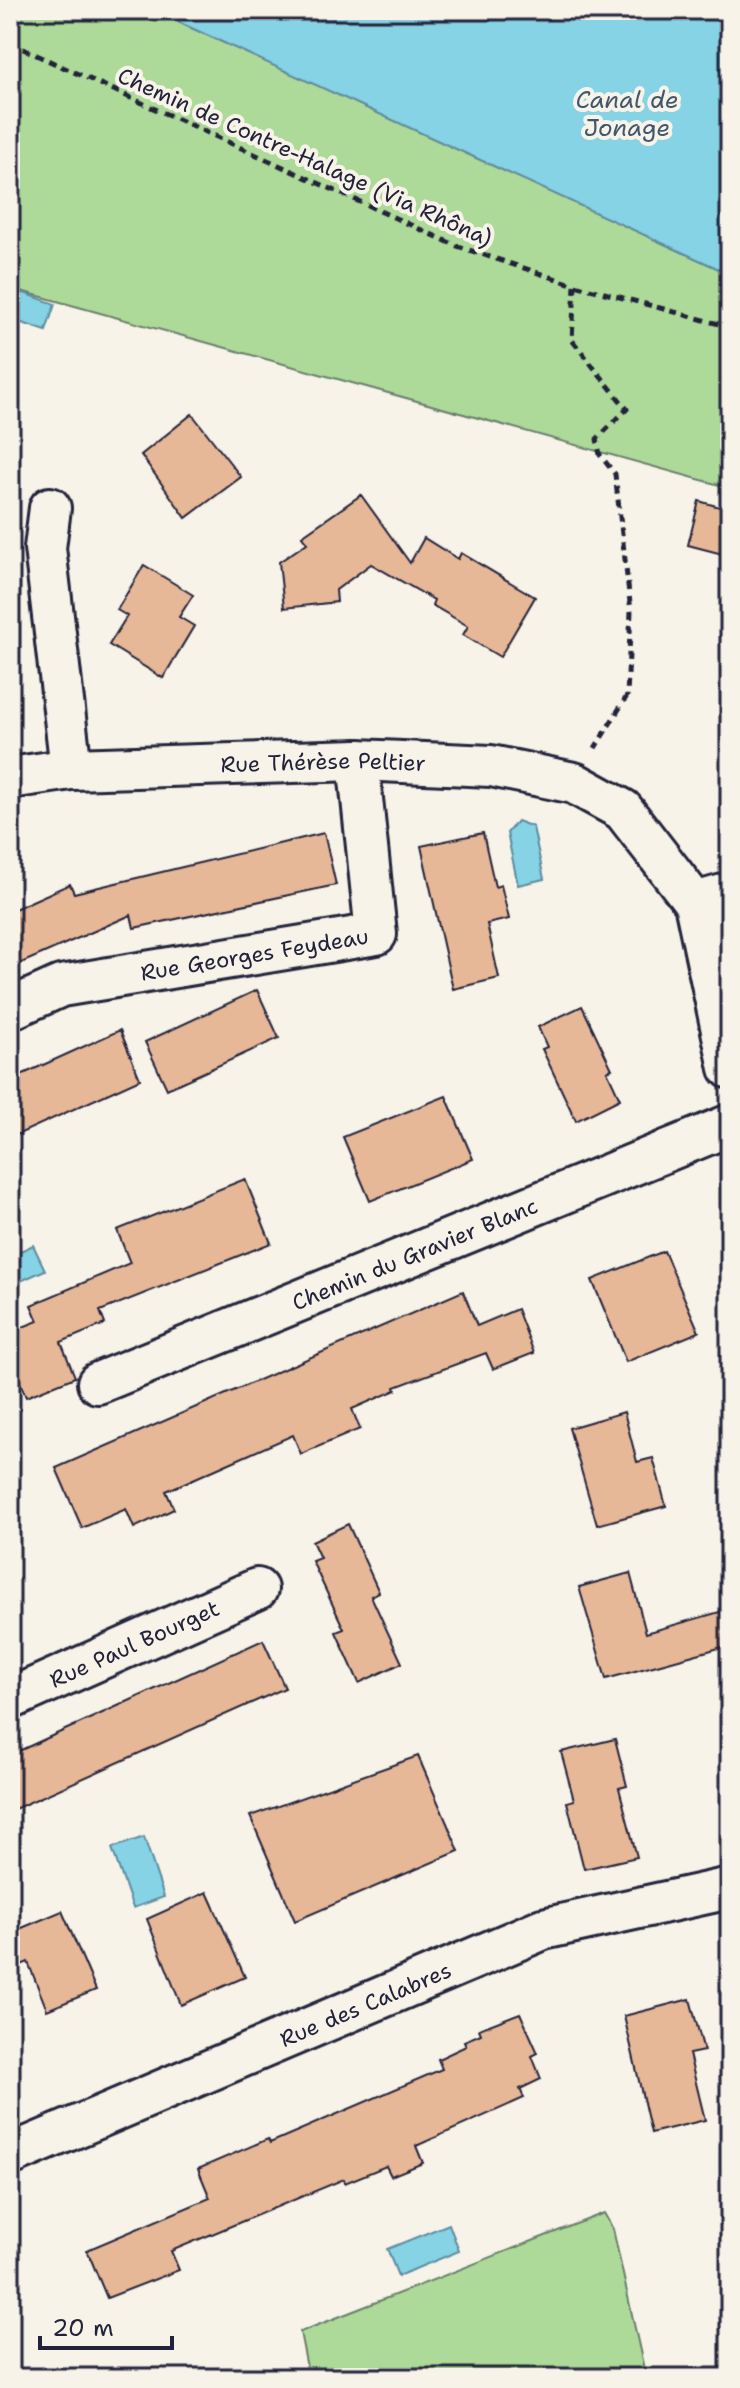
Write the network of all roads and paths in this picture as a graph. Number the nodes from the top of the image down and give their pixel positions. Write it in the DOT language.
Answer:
graph roads {
  1 [pos="10,43"];
  2 [pos="575,285"];
  3 [pos="730,327"];
  4 [pos="50,508"];
  5 [pos="358,760"];
  6 [pos="71,769"];
  7 [pos="10,778"];
  8 [pos="574,783"];
  9 [pos="712,898"];
  10 [pos="10,1009"];
  11 [pos="730,1068"];
  12 [pos="730,1125"];
  13 [pos="98,1383"];
  14 [pos="257,1589"];
  15 [pos="10,1699"];
  16 [pos="730,1888"];
  17 [pos="10,2155"];
  1 -- 2 [label="path, Chemin de Contre-Halage (Via Rhôna)"];
  2 -- 3 [label="path, Chemin de Contre-Halage (Via Rhôna)"];
  2 -- 8 [label="path"];
  4 -- 6 [label="street"];
  5 -- 6 [label="street, Rue Thérèse Peltier"];
  5 -- 8 [label="street, Rue Thérèse Peltier"];
  5 -- 10 [label="street, Rue Georges Feydeau"];
  6 -- 7 [label="street, Rue Thérèse Peltier"];
  8 -- 9 [label="street"];
  9 -- 11 [label="street"];
  12 -- 13 [label="street, Chemin du Gravier Blanc"];
  14 -- 15 [label="street, Rue Paul Bourget"];
  16 -- 17 [label="street, Rue des Calabres"];
}
